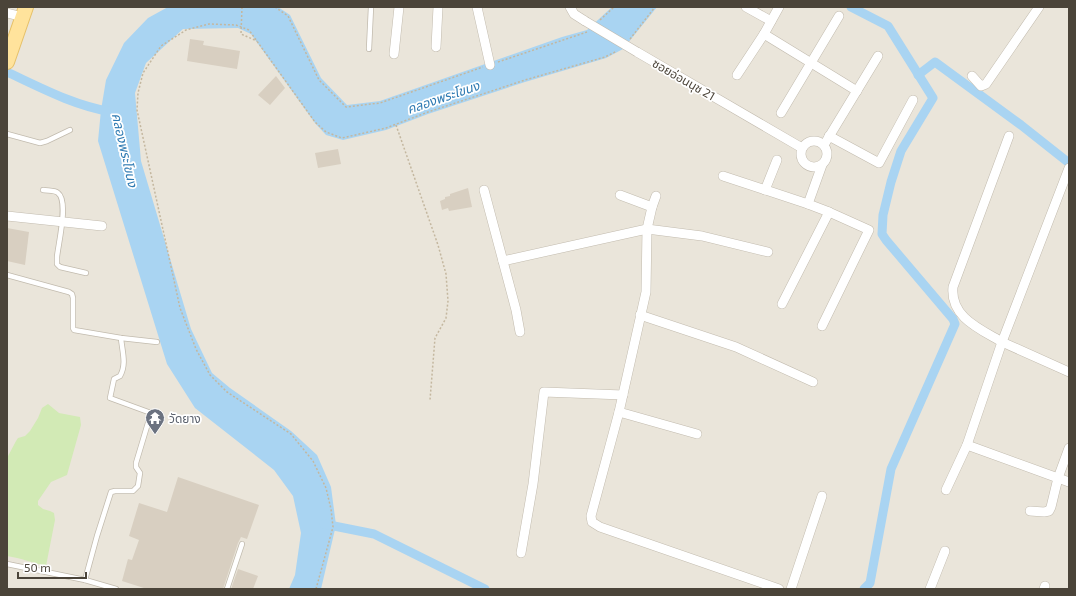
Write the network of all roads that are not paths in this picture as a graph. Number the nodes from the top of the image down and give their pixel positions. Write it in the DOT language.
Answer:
graph roads {
  1 [pos="371,7"];
  2 [pos="399,7"];
  3 [pos="438,7"];
  4 [pos="477,7"];
  5 [pos="570,7"];
  6 [pos="746,7"];
  7 [pos="779,7"];
  8 [pos="1039,7"];
  9 [pos="17,12"];
  10 [pos="839,16"];
  11 [pos="771,21"];
  12 [pos="764,34"];
  13 [pos="7,35"];
  14 [pos="436,47"];
  15 [pos="369,49"];
  16 [pos="394,54"];
  17 [pos="878,56"];
  18 [pos="7,62"];
  19 [pos="812,63"];
  20 [pos="490,65"];
  21 [pos="737,76"];
  22 [pos="972,76"];
  23 [pos="857,91"];
  24 [pos="913,100"];
  25 [pos="781,113"];
  26 [pos="70,130"];
  27 [pos="7,134"];
  28 [pos="829,136"];
  29 [pos="1009,136"];
  30 [pos="824,145"];
  31 [pos="802,148"];
  32 [pos="777,160"];
  33 [pos="822,165"];
  34 [pos="1069,168"];
  35 [pos="723,176"];
  36 [pos="43,190"];
  37 [pos="484,190"];
  38 [pos="765,190"];
  39 [pos="620,195"];
  40 [pos="656,196"];
  41 [pos="808,204"];
  42 [pos="652,207"];
  43 [pos="829,212"];
  44 [pos="7,216"];
  45 [pos="62,222"];
  46 [pos="102,226"];
  47 [pos="647,229"];
  48 [pos="768,252"];
  49 [pos="503,261"];
  50 [pos="86,273"];
  51 [pos="7,275"];
  52 [pos="782,304"];
  53 [pos="640,315"];
  54 [pos="822,326"];
  55 [pos="520,332"];
  56 [pos="121,338"];
  57 [pos="157,342"];
  58 [pos="1002,342"];
  59 [pos="1069,372"];
  60 [pos="813,382"];
  61 [pos="623,395"];
  62 [pos="619,412"];
  63 [pos="697,434"];
  64 [pos="967,445"];
  65 [pos="1069,448"];
  66 [pos="1058,478"];
  67 [pos="1069,482"];
  68 [pos="946,490"];
  69 [pos="822,496"];
  70 [pos="1030,511"];
  71 [pos="242,544"];
  72 [pos="945,551"];
  73 [pos="521,553"];
  74 [pos="7,564"];
  75 [pos="85,580"];
  76 [pos="116,589"];
  77 [pos="227,589"];
  78 [pos="779,589"];
  79 [pos="791,589"];
  80 [pos="930,589"];
  1 -- 15 [label="lane"];
  2 -- 16 [label="street"];
  3 -- 14 [label="street"];
  4 -- 20 [label="street"];
  5 -- 31 [label="street, ซอยอ่อนนุช 21, bridge"];
  6 -- 11 [label="street"];
  7 -- 11 [label="street"];
  8 -- 22 [label="street"];
  9 -- 13 [label="main road"];
  9 -- 18 [label="main road"];
  10 -- 19 [label="street"];
  11 -- 12 [label="street"];
  12 -- 19 [label="street"];
  12 -- 21 [label="street"];
  17 -- 23 [label="street"];
  19 -- 23 [label="street"];
  19 -- 25 [label="street"];
  23 -- 28 [label="street"];
  24 -- 28 [label="street"];
  26 -- 27 [label="lane"];
  28 -- 30 [label="street"];
  29 -- 58 [label="street"];
  30 -- 31 [label="street"];
  30 -- 33 [label="street"];
  31 -- 33 [label="street"];
  32 -- 38 [label="street"];
  33 -- 41 [label="street"];
  34 -- 58 [label="street"];
  35 -- 38 [label="street"];
  36 -- 45 [label="lane"];
  37 -- 49 [label="street"];
  38 -- 41 [label="street"];
  39 -- 42 [label="street"];
  40 -- 42 [label="street"];
  41 -- 43 [label="street"];
  42 -- 47 [label="street"];
  43 -- 52 [label="street"];
  43 -- 54 [label="street"];
  44 -- 45 [label="street"];
  45 -- 46 [label="street"];
  45 -- 50 [label="lane"];
  47 -- 48 [label="street"];
  47 -- 49 [label="street"];
  47 -- 53 [label="street"];
  49 -- 55 [label="street"];
  51 -- 56 [label="lane"];
  53 -- 60 [label="street"];
  53 -- 61 [label="street"];
  56 -- 57 [label="lane"];
  56 -- 75 [label="lane"];
  58 -- 59 [label="street"];
  58 -- 64 [label="street"];
  61 -- 62 [label="street"];
  61 -- 73 [label="street"];
  62 -- 63 [label="street"];
  62 -- 78 [label="street"];
  64 -- 66 [label="street"];
  64 -- 68 [label="street"];
  65 -- 66 [label="street"];
  66 -- 67 [label="street"];
  66 -- 70 [label="street"];
  69 -- 79 [label="street"];
  71 -- 77 [label="lane"];
  72 -- 80 [label="street"];
  74 -- 75 [label="lane"];
  75 -- 76 [label="lane"];
}
